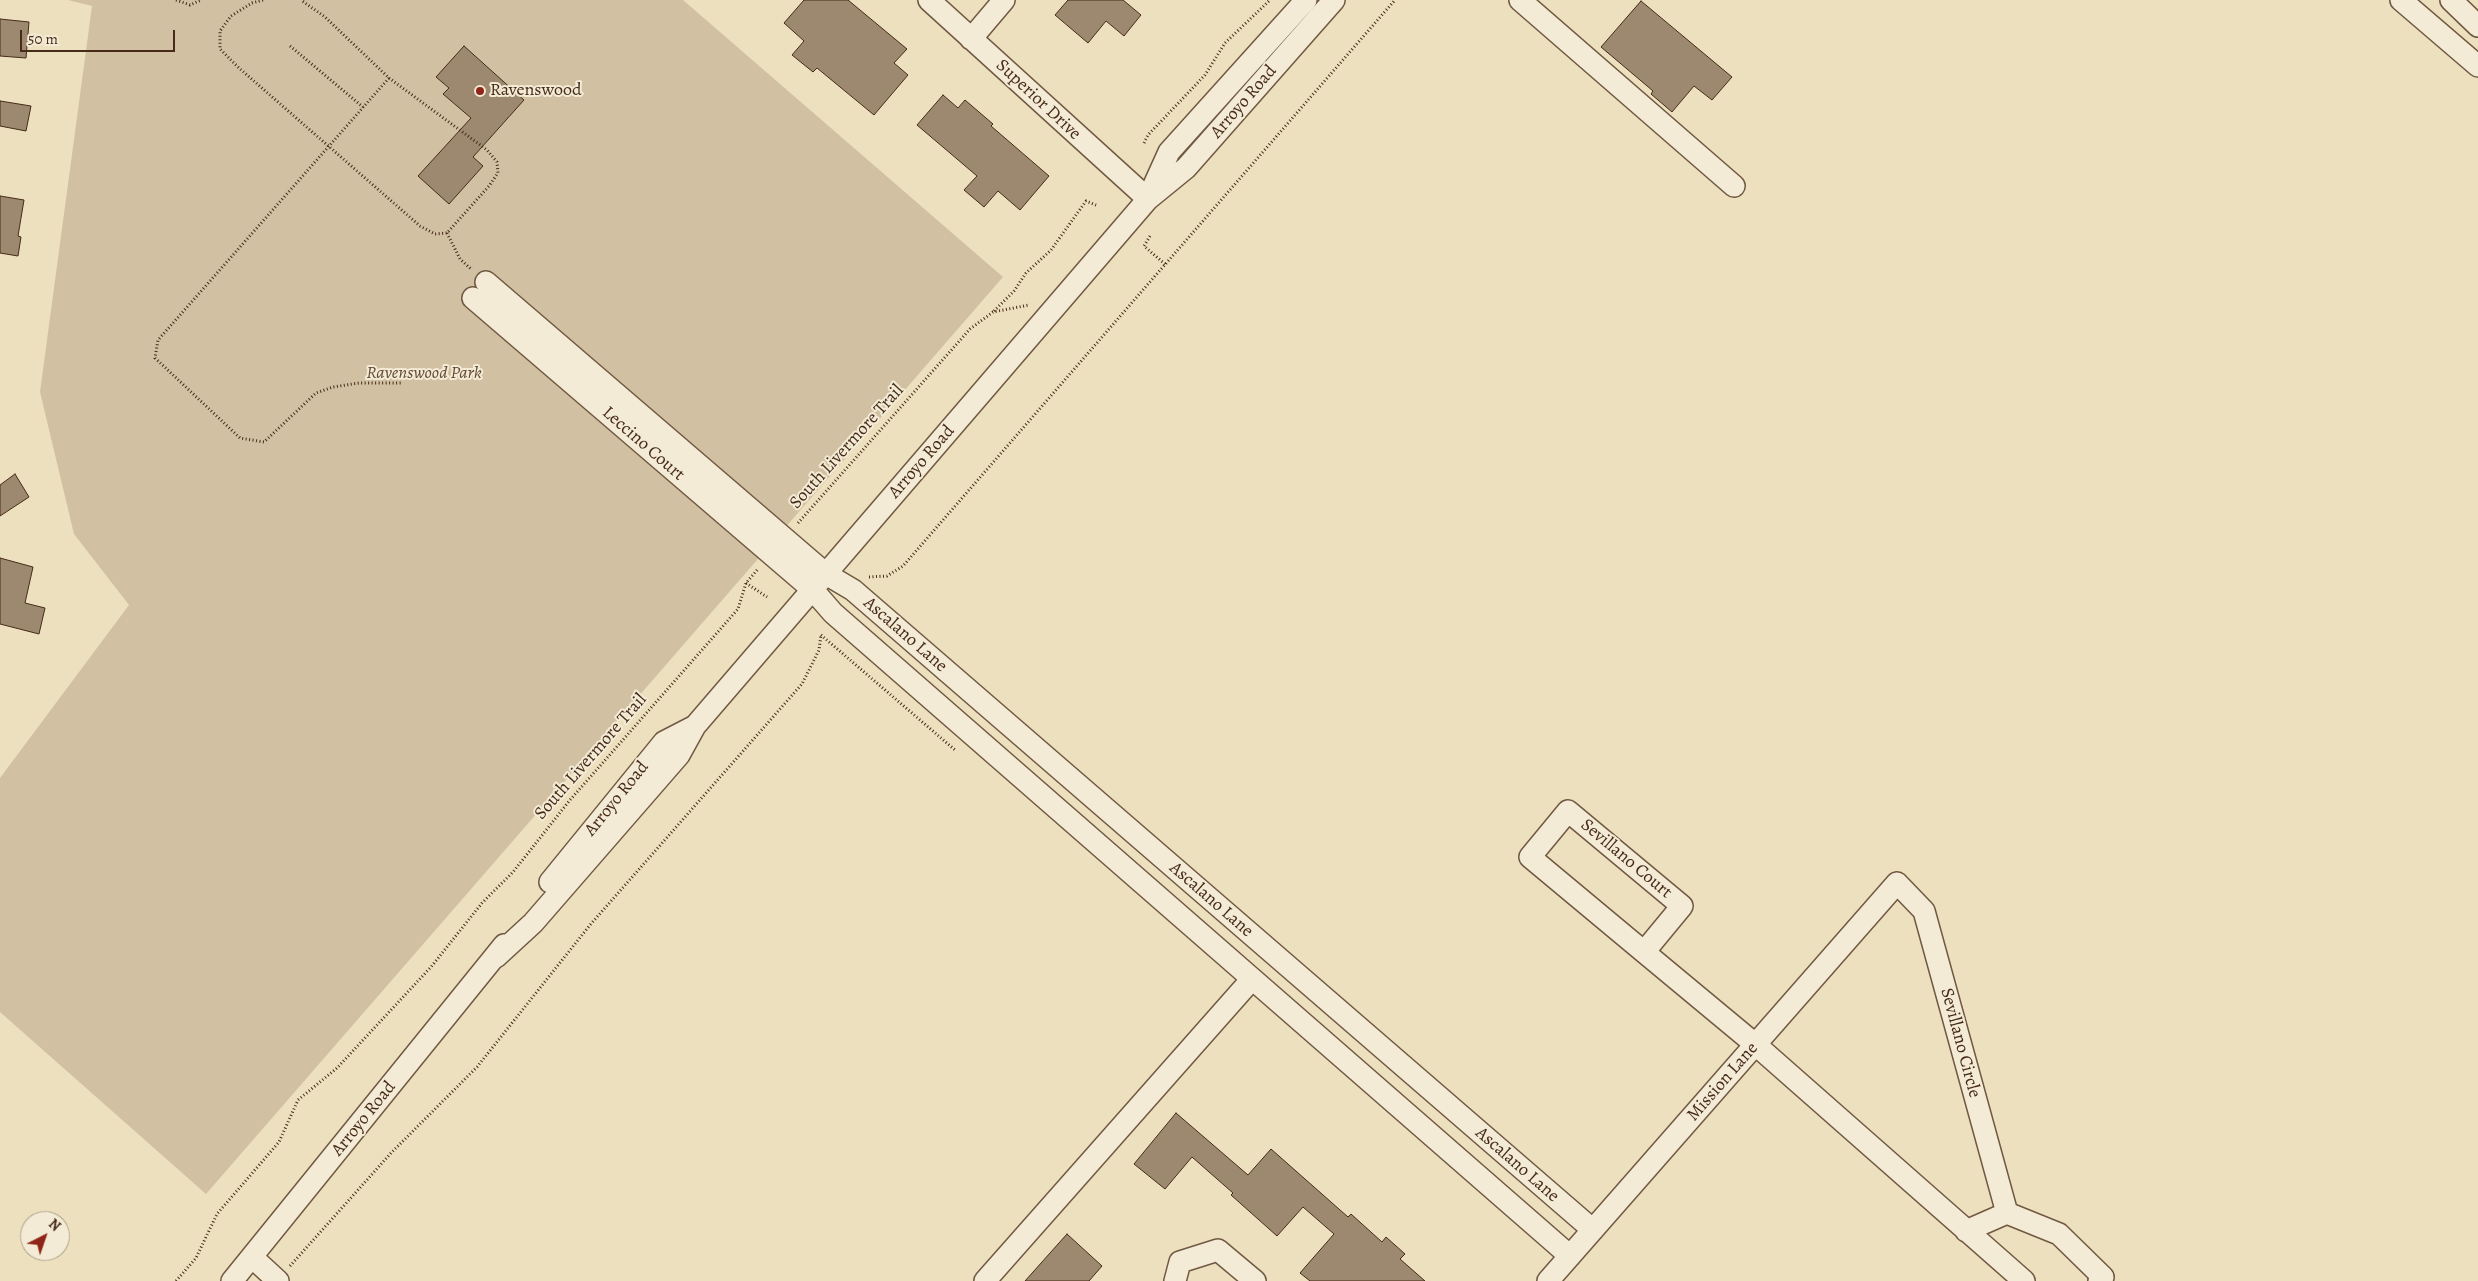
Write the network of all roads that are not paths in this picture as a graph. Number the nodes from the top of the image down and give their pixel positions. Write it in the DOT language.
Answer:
graph roads {
  1 [pos="929,0"];
  2 [pos="1004,0"];
  3 [pos="1306,0"];
  4 [pos="1334,0"];
  5 [pos="1520,0"];
  6 [pos="2401,0"];
  7 [pos="2444,0"];
  8 [pos="2451,0"];
  9 [pos="2424,21"];
  10 [pos="2478,26"];
  11 [pos="971,39"];
  12 [pos="2478,66"];
  13 [pos="1734,186"];
  14 [pos="1148,199"];
  15 [pos="479,290"];
  16 [pos="820,582"];
  17 [pos="1896,883"];
  18 [pos="1644,952"];
  19 [pos="1252,979"];
  20 [pos="1756,1044"];
  21 [pos="2007,1213"];
  22 [pos="1593,1230"];
  23 [pos="1966,1231"];
  24 [pos="1570,1256"];
  25 [pos="252,1257"];
  26 [pos="232,1281"];
  27 [pos="278,1281"];
  28 [pos="985,1281"];
  29 [pos="1175,1281"];
  30 [pos="1255,1281"];
  31 [pos="1548,1281"];
  32 [pos="2024,1281"];
  33 [pos="2099,1281"];
  1 -- 11 [label="street, Superior Drive"];
  2 -- 11 [label="street"];
  3 -- 14 [label="street, Arroyo Road"];
  4 -- 14 [label="street, Arroyo Road"];
  5 -- 13 [label="street"];
  6 -- 9 [label="street"];
  7 -- 9 [label="street"];
  8 -- 10 [label="street"];
  9 -- 12 [label="street"];
  11 -- 14 [label="street, Superior Drive"];
  14 -- 16 [label="street, Arroyo Road"];
  15 -- 16 [label="street, Leccino Court"];
  16 -- 19 [label="street, Ascalano Lane"];
  16 -- 22 [label="street, Ascalano Lane"];
  16 -- 25 [label="street, Arroyo Road"];
  17 -- 20 [label="street, Mission Lane"];
  17 -- 21 [label="street, Sevillano Circle"];
  18 -- 18 [label="street, Sevillano Court"];
  18 -- 20 [label="street, Sevillano Court"];
  19 -- 24 [label="street, Ascalano Lane"];
  19 -- 28 [label="street"];
  20 -- 22 [label="street, Mission Lane"];
  20 -- 23 [label="street"];
  21 -- 23 [label="street"];
  21 -- 33 [label="street"];
  22 -- 24 [label="street, Mission Lane"];
  23 -- 32 [label="street"];
  24 -- 31 [label="street, Mission Lane"];
  25 -- 26 [label="street, Arroyo Road"];
  25 -- 27 [label="street"];
  29 -- 30 [label="street"];
}
